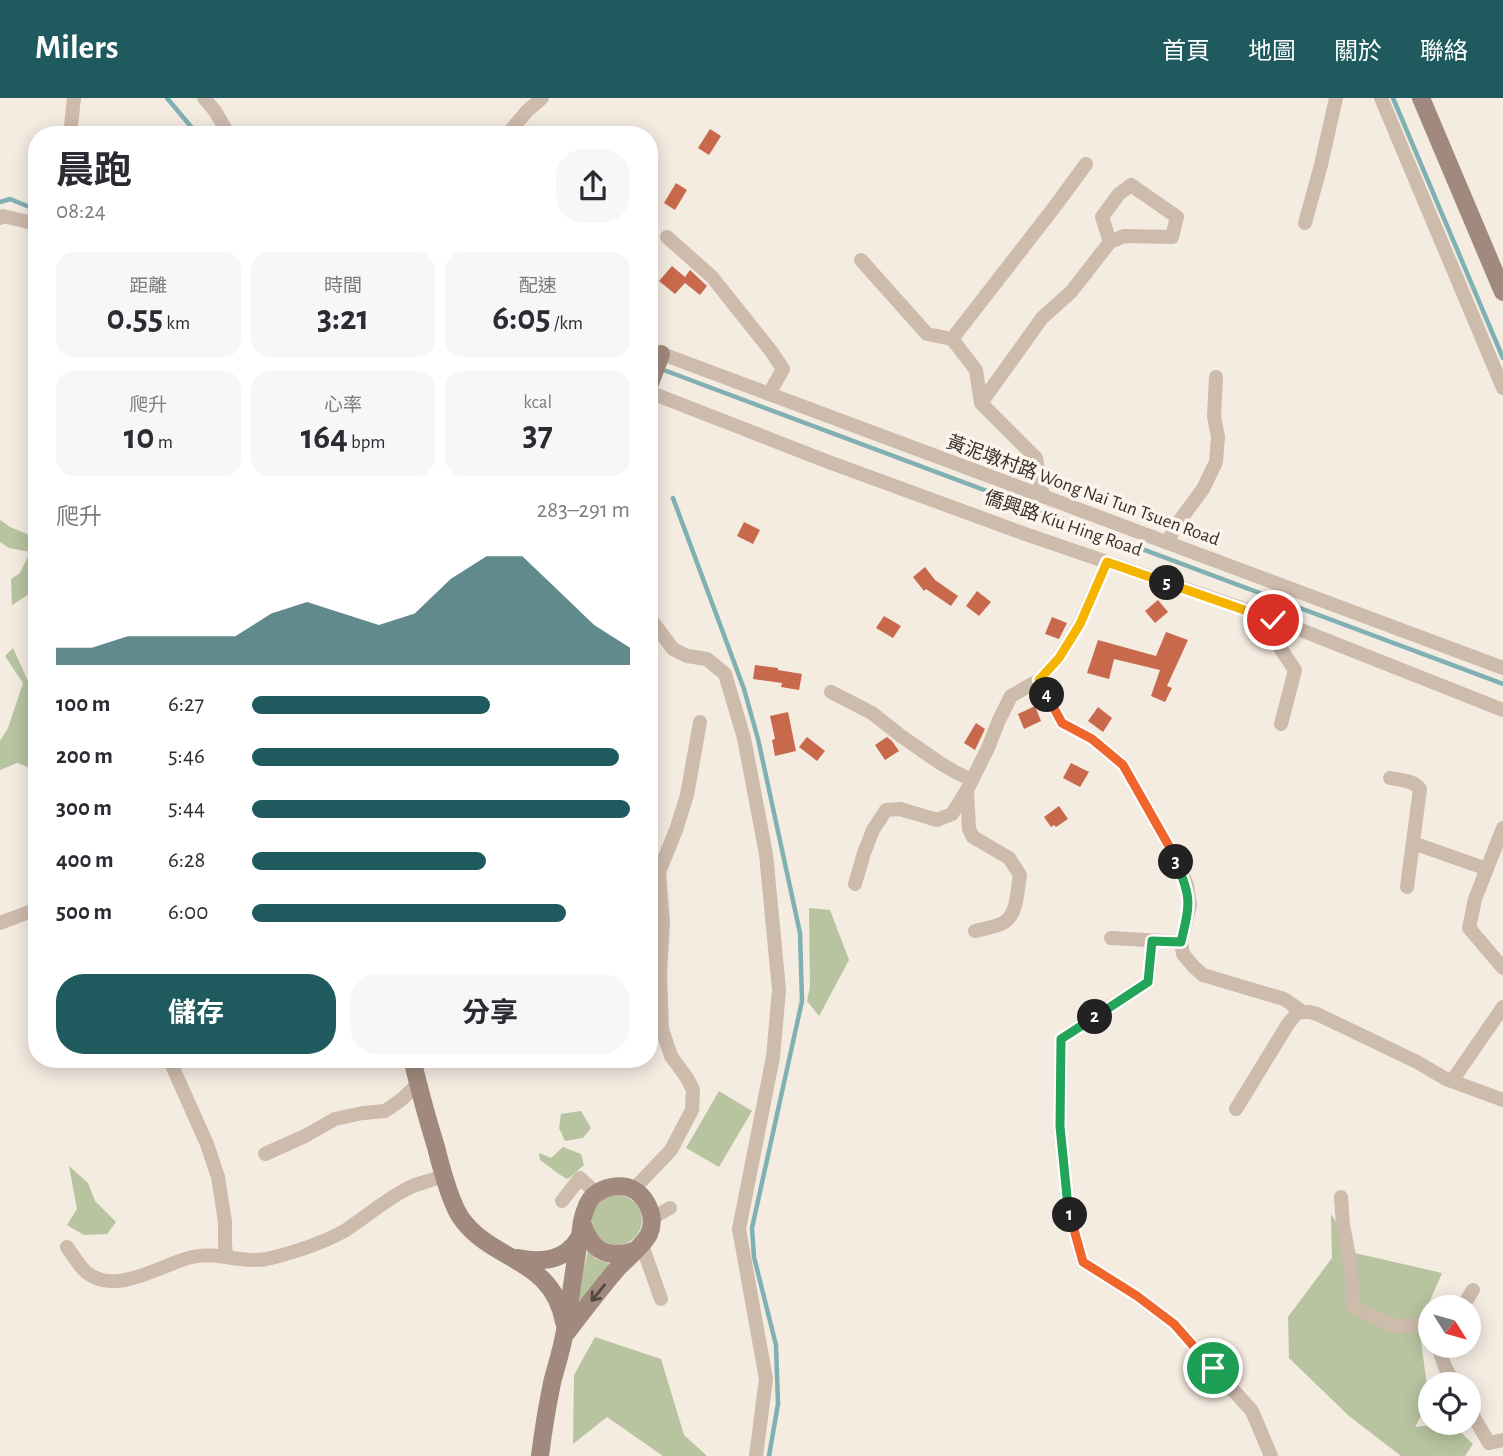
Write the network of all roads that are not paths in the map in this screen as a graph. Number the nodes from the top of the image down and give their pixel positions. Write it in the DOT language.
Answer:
graph roads {
  1 [pos="74,98"];
  2 [pos="204,98"];
  3 [pos="542,98"];
  4 [pos="1336,98"];
  5 [pos="1381,98"];
  6 [pos="1421,98"];
  7 [pos="71,126"];
  8 [pos="224,126"];
  9 [pos="514,126"];
  10 [pos="1086,164"];
  11 [pos="1,211"];
  12 [pos="28,222"];
  13 [pos="1305,223"];
  14 [pos="667,237"];
  15 [pos="1110,242"];
  16 [pos="861,260"];
  17 [pos="1503,292"];
  18 [pos="952,338"];
  19 [pos="658,352"];
  20 [pos="1216,377"];
  21 [pos="1503,388"];
  22 [pos="769,394"];
  23 [pos="658,396"];
  24 [pos="981,403"];
  25 [pos="1043,496"];
  26 [pos="1168,543"];
  27 [pos="1107,562"];
  28 [pos="1287,625"];
  29 [pos="658,630"];
  30 [pos="1503,668"];
  31 [pos="1039,680"];
  32 [pos="831,692"];
  33 [pos="1503,710"];
  34 [pos="700,722"];
  35 [pos="1281,724"];
  36 [pos="1390,778"];
  37 [pos="970,785"];
  38 [pos="1503,828"];
  39 [pos="1413,843"];
  40 [pos="1487,869"];
  41 [pos="855,884"];
  42 [pos="1407,887"];
  43 [pos="28,912"];
  44 [pos="0,923"];
  45 [pos="975,931"];
  46 [pos="1111,938"];
  47 [pos="1152,941"];
  48 [pos="1181,942"];
  49 [pos="1503,968"];
  50 [pos="1503,1007"];
  51 [pos="1303,1012"];
  52 [pos="173,1068"];
  53 [pos="414,1068"];
  54 [pos="1452,1081"];
  55 [pos="418,1084"];
  56 [pos="1503,1100"];
  57 [pos="1236,1109"];
  58 [pos="265,1154"];
  59 [pos="443,1177"];
  60 [pos="633,1190"];
  61 [pos="596,1194"];
  62 [pos="1341,1197"];
  63 [pos="562,1201"];
  64 [pos="670,1208"];
  65 [pos="652,1218"];
  66 [pos="581,1229"];
  67 [pos="68,1247"];
  68 [pos="638,1248"];
  69 [pos="226,1257"];
  70 [pos="514,1258"];
  71 [pos="1473,1290"];
  72 [pos="1470,1295"];
  73 [pos="661,1300"];
  74 [pos="1418,1326"];
  75 [pos="564,1336"];
  76 [pos="1481,1429"];
  77 [pos="1503,1440"];
  78 [pos="540,1456"];
  79 [pos="756,1456"];
  80 [pos="1271,1456"];
  1 -- 7 [label="street"];
  2 -- 8 [label="street"];
  3 -- 9 [label="street"];
  4 -- 13 [label="street"];
  5 -- 21 [label="street"];
  6 -- 17 [label="street"];
  10 -- 18 [label="street"];
  11 -- 12 [label="street"];
  14 -- 22 [label="street"];
  15 -- 15 [label="street"];
  15 -- 24 [label="street"];
  16 -- 18 [label="street"];
  18 -- 24 [label="street"];
  19 -- 22 [label="street, 黃泥墩村路 Wong Nai Tun Tsuen Road"];
  20 -- 26 [label="street"];
  22 -- 25 [label="street, 黃泥墩村路 Wong Nai Tun Tsuen Road"];
  23 -- 27 [label="street, 僑興路 Kiu Hing Road"];
  24 -- 25 [label="street"];
  25 -- 26 [label="street, 黃泥墩村路 Wong Nai Tun Tsuen Road"];
  26 -- 30 [label="street, 黃泥墩村路 Wong Nai Tun Tsuen Road"];
  27 -- 28 [label="street, 僑興路 Kiu Hing Road"];
  27 -- 31 [label="street"];
  28 -- 33 [label="street, 僑興路 Kiu Hing Road"];
  28 -- 35 [label="street"];
  29 -- 79 [label="street"];
  31 -- 37 [label="street"];
  31 -- 48 [label="street"];
  32 -- 37 [label="street"];
  34 -- 60 [label="street"];
  36 -- 39 [label="street"];
  37 -- 41 [label="street"];
  37 -- 45 [label="street"];
  38 -- 40 [label="street"];
  39 -- 40 [label="street"];
  39 -- 42 [label="street"];
  40 -- 49 [label="street"];
  43 -- 44 [label="street"];
  46 -- 47 [label="street"];
  47 -- 48 [label="street"];
  47 -- 80 [label="street"];
  48 -- 51 [label="street"];
  50 -- 54 [label="street"];
  51 -- 54 [label="street"];
  51 -- 57 [label="street"];
  52 -- 69 [label="street"];
  53 -- 55 [label="street"];
  54 -- 56 [label="street"];
  55 -- 58 [label="street"];
  55 -- 59 [label="street"];
  59 -- 69 [label="street"];
  59 -- 70 [label="street"];
  60 -- 61 [label="street"];
  60 -- 65 [label="street"];
  61 -- 63 [label="street"];
  61 -- 66 [label="street"];
  62 -- 74 [label="street"];
  64 -- 65 [label="street"];
  65 -- 68 [label="street"];
  66 -- 68 [label="street"];
  66 -- 70 [label="street"];
  66 -- 75 [label="street"];
  67 -- 69 [label="street"];
  68 -- 73 [label="street"];
  68 -- 75 [label="street, one-way"];
  70 -- 75 [label="street"];
  71 -- 72 [label="street"];
  75 -- 78 [label="street"];
  76 -- 77 [label="street"];
}
